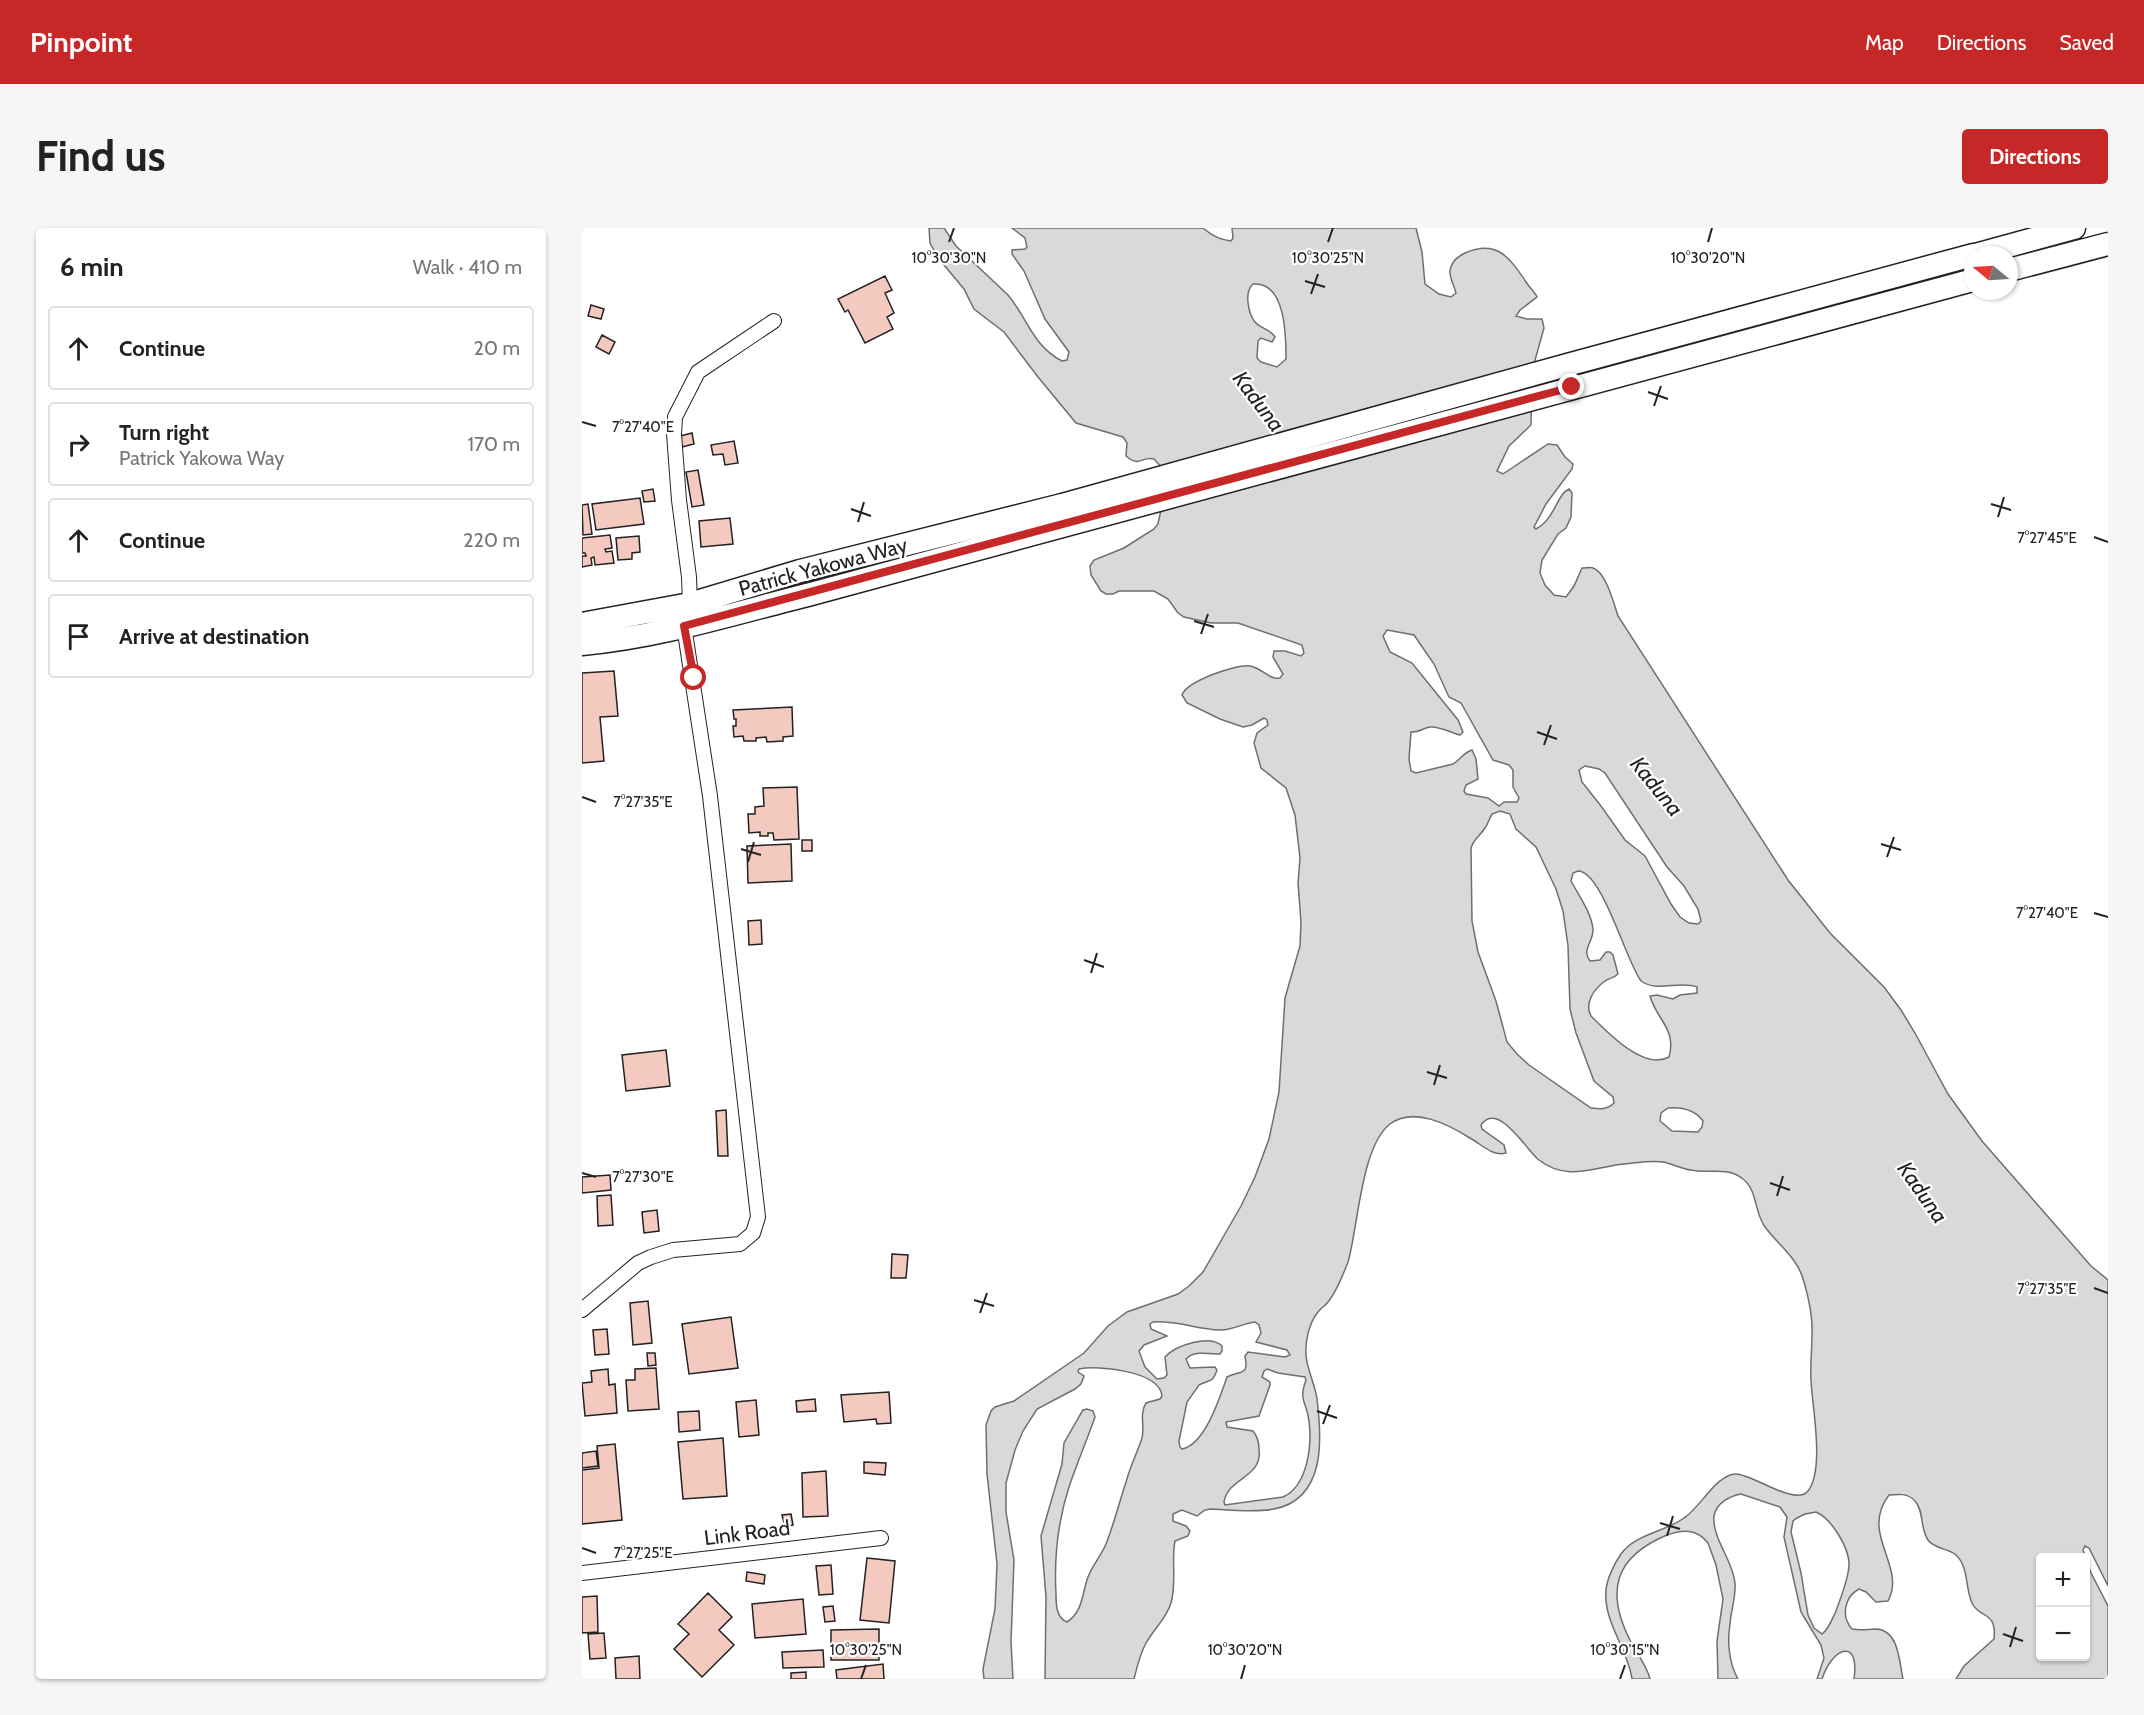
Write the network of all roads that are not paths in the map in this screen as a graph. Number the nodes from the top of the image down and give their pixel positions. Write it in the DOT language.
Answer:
graph roads {
  1 [pos="2074,228"];
  2 [pos="2108,244"];
  3 [pos="2007,246"];
  4 [pos="1964,258"];
  5 [pos="2018,268"];
  6 [pos="1964,282"];
  7 [pos="774,321"];
  8 [pos="1064,515"];
  9 [pos="690,604"];
  10 [pos="582,624"];
  11 [pos="684,626"];
  12 [pos="582,644"];
  13 [pos="582,1310"];
  14 [pos="881,1538"];
  15 [pos="582,1573"];
  1 -- 3 [label="main road"];
  2 -- 5 [label="main road"];
  4 -- 8 [label="main road"];
  6 -- 8 [label="main road"];
  7 -- 9 [label="street"];
  8 -- 9 [label="main road, Patrick Yakowa Way"];
  8 -- 11 [label="main road, Patrick Yakowa Way"];
  9 -- 10 [label="main road, Patrick Yakowa Way"];
  11 -- 12 [label="main road, Patrick Yakowa Way"];
  11 -- 13 [label="street"];
  14 -- 15 [label="street, Link Road"];
}
